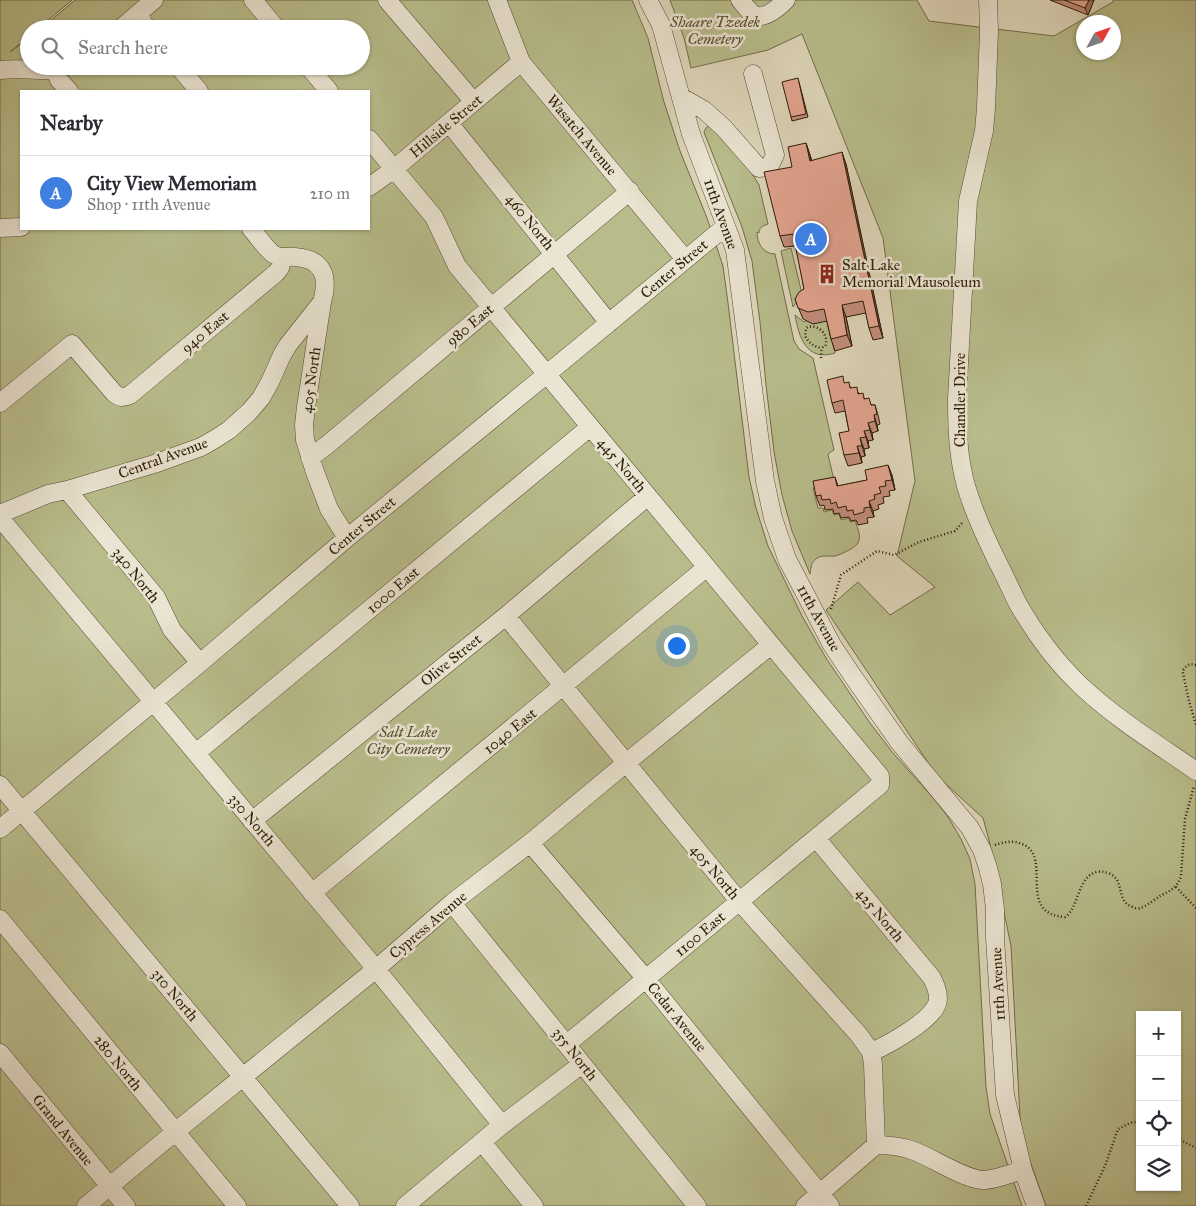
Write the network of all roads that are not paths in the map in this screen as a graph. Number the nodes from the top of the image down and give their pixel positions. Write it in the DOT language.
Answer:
graph roads {
  1 [pos="154,0"];
  2 [pos="253,0"];
  3 [pos="387,0"];
  4 [pos="497,0"];
  5 [pos="648,0"];
  6 [pos="740,0"];
  7 [pos="786,0"];
  8 [pos="988,0"];
  9 [pos="143,20"];
  10 [pos="270,20"];
  11 [pos="521,62"];
  12 [pos="20,69"];
  13 [pos="0,70"];
  14 [pos="753,74"];
  15 [pos="60,75"];
  16 [pos="186,75"];
  17 [pos="316,75"];
  18 [pos="67,90"];
  19 [pos="198,90"];
  20 [pos="328,90"];
  21 [pos="681,97"];
  22 [pos="474,102"];
  23 [pos="449,123"];
  24 [pos="370,140"];
  25 [pos="394,169"];
  26 [pos="370,185"];
  27 [pos="630,191"];
  28 [pos="726,226"];
  29 [pos="0,228"];
  30 [pos="20,228"];
  31 [pos="252,230"];
  32 [pos="555,254"];
  33 [pos="283,257"];
  34 [pos="685,259"];
  35 [pos="322,302"];
  36 [pos="491,306"];
  37 [pos="609,323"];
  38 [pos="547,374"];
  39 [pos="0,402"];
  40 [pos="590,427"];
  41 [pos="310,458"];
  42 [pos="67,490"];
  43 [pos="648,496"];
  44 [pos="0,516"];
  45 [pos="347,538"];
  46 [pos="707,567"];
  47 [pos="506,616"];
  48 [pos="771,645"];
  49 [pos="200,663"];
  50 [pos="564,687"];
  51 [pos="154,702"];
  52 [pos="196,753"];
  53 [pos="626,763"];
  54 [pos="1195,779"];
  55 [pos="0,785"];
  56 [pos="880,785"];
  57 [pos="22,811"];
  58 [pos="252,821"];
  59 [pos="0,829"];
  60 [pos="816,838"];
  61 [pos="530,843"];
  62 [pos="312,893"];
  63 [pos="740,901"];
  64 [pos="452,903"];
  65 [pos="0,919"];
  66 [pos="376,969"];
  67 [pos="646,978"];
  68 [pos="567,1044"];
  69 [pos="871,1052"];
  70 [pos="0,1053"];
  71 [pos="582,1064"];
  72 [pos="243,1077"];
  73 [pos="502,1125"];
  74 [pos="175,1132"];
  75 [pos="482,1142"];
  76 [pos="876,1145"];
  77 [pos="1023,1170"];
  78 [pos="110,1187"];
  79 [pos="825,1200"];
  80 [pos="86,1206"];
  81 [pos="126,1206"];
  82 [pos="237,1206"];
  83 [pos="350,1206"];
  84 [pos="405,1206"];
  85 [pos="534,1206"];
  86 [pos="697,1206"];
  87 [pos="805,1206"];
  88 [pos="1036,1206"];
  1 -- 9 [label="street"];
  2 -- 10 [label="street"];
  3 -- 22 [label="street"];
  4 -- 11 [label="street, Wasatch Avenue"];
  5 -- 21 [label="street, 11th Avenue"];
  6 -- 7 [label="street"];
  8 -- 54 [label="street, Chandler Drive"];
  11 -- 22 [label="street, Hillside Street"];
  11 -- 27 [label="street, Wasatch Avenue"];
  12 -- 13 [label="street"];
  14 -- 21 [label="street"];
  15 -- 18 [label="street"];
  16 -- 19 [label="street"];
  17 -- 20 [label="street"];
  21 -- 28 [label="street, 11th Avenue"];
  22 -- 23 [label="street, Hillside Street"];
  23 -- 25 [label="street, Hillside Street"];
  23 -- 32 [label="street, 460 North"];
  24 -- 25 [label="street, 445 North"];
  25 -- 26 [label="street, Hillside Street"];
  25 -- 36 [label="street, 445 North"];
  27 -- 32 [label="street, 980 East"];
  27 -- 34 [label="street, Wasatch Avenue"];
  28 -- 34 [label="street, Center Street"];
  28 -- 77 [label="street, 11th Avenue"];
  29 -- 30 [label="street"];
  31 -- 33 [label="street"];
  32 -- 36 [label="street, 980 East"];
  32 -- 37 [label="street, 460 North"];
  33 -- 35 [label="street, 405 North"];
  33 -- 39 [label="street, 940 East"];
  34 -- 37 [label="street, Center Street"];
  35 -- 41 [label="street, 405 North"];
  35 -- 42 [label="street, Central Avenue"];
  36 -- 38 [label="street, 445 North"];
  36 -- 41 [label="street, 980 East"];
  37 -- 38 [label="street, Center Street"];
  38 -- 40 [label="street, 445 North"];
  38 -- 45 [label="street, Center Street"];
  40 -- 43 [label="street, 445 North"];
  40 -- 52 [label="street, 1000 East"];
  41 -- 45 [label="street, 405 North"];
  42 -- 44 [label="street, Central Avenue"];
  42 -- 49 [label="street, 340 North"];
  43 -- 46 [label="street, 445 North"];
  43 -- 47 [label="street, Olive Street"];
  44 -- 51 [label="street, 330 North"];
  45 -- 49 [label="street, Center Street"];
  46 -- 48 [label="street, 445 North"];
  46 -- 50 [label="street, 1040 East"];
  47 -- 50 [label="street, 405 North"];
  47 -- 58 [label="street, Olive Street"];
  48 -- 53 [label="street, Cypress Avenue"];
  48 -- 56 [label="street, 445 North"];
  49 -- 51 [label="street, Center Street"];
  50 -- 53 [label="street, 405 North"];
  50 -- 62 [label="street, 1040 East"];
  51 -- 52 [label="street, 330 North"];
  51 -- 57 [label="street, Center Street"];
  52 -- 58 [label="street, 330 North"];
  53 -- 61 [label="street, Cypress Avenue"];
  53 -- 63 [label="street, 405 North"];
  55 -- 57 [label="street, 310 North"];
  56 -- 60 [label="street, 1100 East"];
  57 -- 59 [label="street, Center Street"];
  57 -- 72 [label="street, 310 North"];
  58 -- 62 [label="street, 330 North"];
  60 -- 63 [label="street, 1100 East"];
  60 -- 69 [label="street, 425 North"];
  61 -- 64 [label="street, Cypress Avenue"];
  61 -- 67 [label="street, Cedar Avenue"];
  62 -- 66 [label="street, 330 North"];
  63 -- 67 [label="street, 1100 East"];
  63 -- 69 [label="street, 405 North"];
  64 -- 66 [label="street, Cypress Avenue"];
  64 -- 68 [label="street, 355 North"];
  65 -- 74 [label="street, 280 North"];
  66 -- 72 [label="street, Cypress Avenue"];
  66 -- 73 [label="street, 330 North"];
  67 -- 68 [label="street, 1100 East"];
  67 -- 79 [label="street, Cedar Avenue"];
  68 -- 71 [label="street, 355 North"];
  69 -- 76 [label="street"];
  70 -- 78 [label="street, Grand Avenue"];
  71 -- 73 [label="street"];
  71 -- 86 [label="street, 355 North"];
  72 -- 74 [label="street, Cypress Avenue"];
  72 -- 83 [label="street, 310 North"];
  73 -- 75 [label="street"];
  74 -- 78 [label="street, Cypress Avenue"];
  74 -- 82 [label="street, 280 North"];
  75 -- 84 [label="street"];
  75 -- 85 [label="street"];
  76 -- 77 [label="street"];
  76 -- 79 [label="street"];
  77 -- 88 [label="street, 11th Avenue"];
  78 -- 80 [label="street, Cypress Avenue"];
  78 -- 81 [label="street, Grand Avenue"];
  79 -- 87 [label="street"];
}
